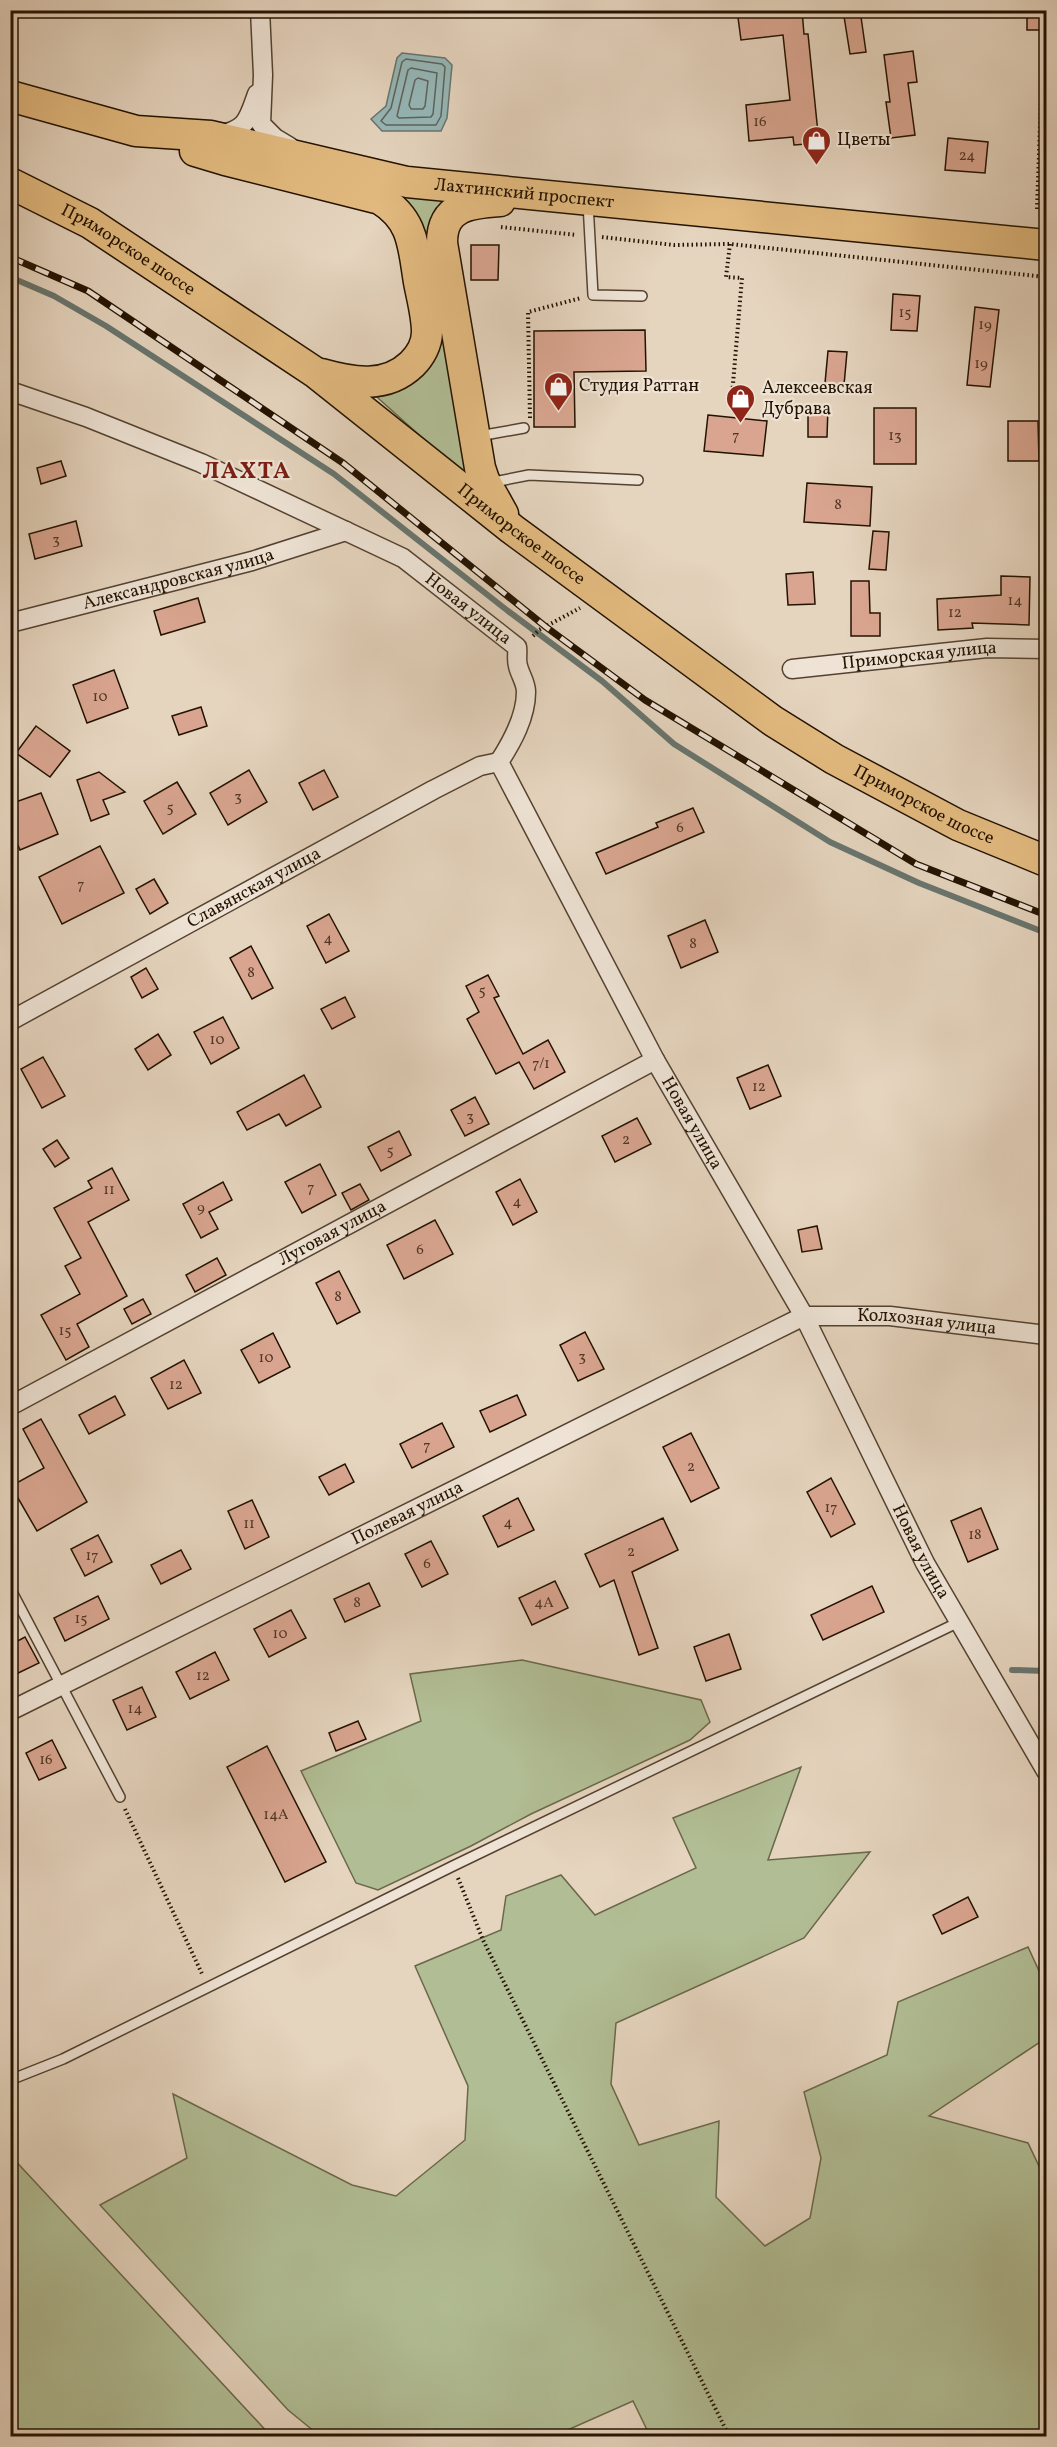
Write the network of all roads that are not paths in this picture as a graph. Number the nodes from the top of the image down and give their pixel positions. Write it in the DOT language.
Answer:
graph roads {
  1 [pos="260,10"];
  2 [pos="263,75"];
  3 [pos="10,96"];
  4 [pos="136,131"];
  5 [pos="211,136"];
  6 [pos="310,157"];
  7 [pos="10,183"];
  8 [pos="541,196"];
  9 [pos="588,201"];
  10 [pos="1047,246"];
  11 [pos="642,296"];
  12 [pos="316,373"];
  13 [pos="10,392"];
  14 [pos="524,428"];
  15 [pos="474,437"];
  16 [pos="639,480"];
  17 [pos="486,484"];
  18 [pos="512,529"];
  19 [pos="345,531"];
  20 [pos="10,623"];
  21 [pos="1047,649"];
  22 [pos="792,669"];
  23 [pos="499,762"];
  24 [pos="1047,861"];
  25 [pos="10,1022"];
  26 [pos="656,1060"];
  27 [pos="804,1317"];
  28 [pos="1047,1335"];
  29 [pos="10,1406"];
  30 [pos="10,1588"];
  31 [pos="959,1622"];
  32 [pos="62,1685"];
  33 [pos="10,1711"];
  34 [pos="1047,1771"];
  35 [pos="120,1797"];
  36 [pos="10,2080"];
  1 -- 2 [label="street"];
  2 -- 5 [label="street"];
  2 -- 6 [label="street"];
  3 -- 4 [label="main road, Лахтинский проспект"];
  4 -- 5 [label="main road, Лахтинский проспект"];
  4 -- 12 [label="main road"];
  5 -- 6 [label="main road, Лахтинский проспект"];
  6 -- 8 [label="main road, Лахтинский проспект"];
  7 -- 12 [label="main road, Приморское шоссе"];
  8 -- 9 [label="main road, Лахтинский проспект"];
  8 -- 15 [label="main road"];
  9 -- 10 [label="main road, Лахтинский проспект"];
  9 -- 11 [label="lane"];
  12 -- 18 [label="main road, Приморское шоссе"];
  13 -- 19 [label="street, Новая улица"];
  14 -- 15 [label="lane"];
  15 -- 17 [label="main road"];
  16 -- 17 [label="lane"];
  17 -- 18 [label="main road"];
  18 -- 24 [label="main road, Приморское шоссе"];
  19 -- 20 [label="street, Александровская улица"];
  19 -- 23 [label="street, Новая улица"];
  21 -- 22 [label="street, Приморская улица"];
  23 -- 25 [label="street, Славянская улица"];
  23 -- 26 [label="street, Новая улица"];
  26 -- 27 [label="street, Новая улица"];
  26 -- 29 [label="street, Луговая улица"];
  27 -- 28 [label="street, Колхозная улица"];
  27 -- 31 [label="street, Новая улица"];
  27 -- 32 [label="street, Полевая улица"];
  30 -- 32 [label="lane"];
  31 -- 34 [label="street, Новая улица"];
  31 -- 36 [label="lane"];
  32 -- 33 [label="street, Полевая улица"];
  32 -- 35 [label="lane"];
}
